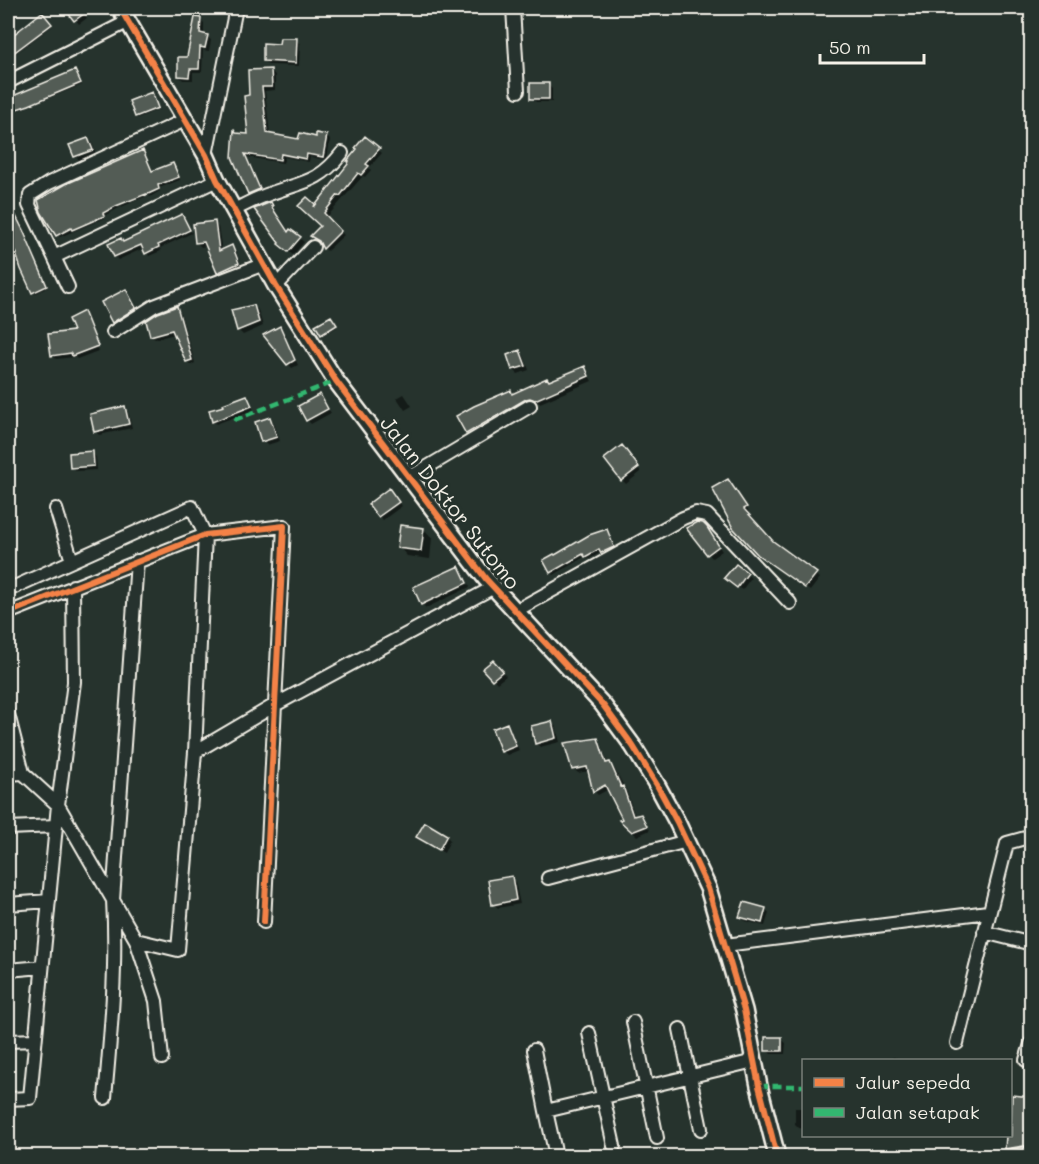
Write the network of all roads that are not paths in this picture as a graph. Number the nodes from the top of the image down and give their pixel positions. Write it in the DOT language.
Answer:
graph roads {
  1 [pos="120,8"];
  2 [pos="236,8"];
  3 [pos="513,8"];
  4 [pos="129,21"];
  5 [pos="8,82"];
  6 [pos="518,91"];
  7 [pos="185,120"];
  8 [pos="342,153"];
  9 [pos="206,155"];
  10 [pos="217,180"];
  11 [pos="234,210"];
  12 [pos="313,247"];
  13 [pos="54,257"];
  14 [pos="264,264"];
  15 [pos="276,286"];
  16 [pos="68,287"];
  17 [pos="112,332"];
  18 [pos="530,406"];
  19 [pos="409,478"];
  20 [pos="56,509"];
  21 [pos="205,535"];
  22 [pos="72,561"];
  23 [pos="137,561"];
  24 [pos="72,586"];
  25 [pos="494,587"];
  26 [pos="8,590"];
  27 [pos="790,603"];
  28 [pos="517,610"];
  29 [pos="8,613"];
  30 [pos="275,705"];
  31 [pos="8,714"];
  32 [pos="195,752"];
  33 [pos="23,773"];
  34 [pos="8,774"];
  35 [pos="58,804"];
  36 [pos="56,826"];
  37 [pos="8,828"];
  38 [pos="1032,836"];
  39 [pos="687,841"];
  40 [pos="548,878"];
  41 [pos="113,900"];
  42 [pos="49,901"];
  43 [pos="8,904"];
  44 [pos="988,912"];
  45 [pos="264,921"];
  46 [pos="984,932"];
  47 [pos="136,940"];
  48 [pos="1032,944"];
  49 [pos="725,945"];
  50 [pos="42,967"];
  51 [pos="8,970"];
  52 [pos="633,1022"];
  53 [pos="680,1029"];
  54 [pos="589,1033"];
  55 [pos="35,1040"];
  56 [pos="8,1041"];
  57 [pos="1032,1041"];
  58 [pos="957,1043"];
  59 [pos="534,1050"];
  60 [pos="162,1058"];
  61 [pos="1026,1060"];
  62 [pos="754,1061"];
  63 [pos="690,1077"];
  64 [pos="646,1087"];
  65 [pos="105,1098"];
  66 [pos="602,1098"];
  67 [pos="8,1099"];
  68 [pos="546,1111"];
  69 [pos="701,1129"];
  70 [pos="657,1138"];
  71 [pos="614,1146"];
  72 [pos="1032,1153"];
  73 [pos="556,1156"];
  74 [pos="777,1156"];
  75 [pos="1013,1156"];
  1 -- 4 [label="street, Jalan Doktor Sutomo"];
  2 -- 9 [label="street"];
  3 -- 6 [label="street"];
  4 -- 5 [label="street"];
  4 -- 7 [label="street, Jalan Doktor Sutomo"];
  7 -- 9 [label="street, Jalan Doktor Sutomo"];
  7 -- 13 [label="street"];
  8 -- 11 [label="street"];
  9 -- 10 [label="street, Jalan Doktor Sutomo"];
  10 -- 11 [label="street, Jalan Doktor Sutomo"];
  10 -- 13 [label="street"];
  11 -- 14 [label="street, Jalan Doktor Sutomo"];
  12 -- 15 [label="street"];
  13 -- 16 [label="street"];
  14 -- 15 [label="street, Jalan Doktor Sutomo"];
  14 -- 17 [label="street"];
  15 -- 19 [label="street, Jalan Doktor Sutomo"];
  18 -- 19 [label="street"];
  19 -- 25 [label="street, Jalan Doktor Sutomo"];
  20 -- 22 [label="street"];
  21 -- 22 [label="street"];
  21 -- 23 [label="street"];
  21 -- 30 [label="street"];
  21 -- 32 [label="street"];
  22 -- 26 [label="street"];
  23 -- 24 [label="street"];
  23 -- 41 [label="street"];
  24 -- 29 [label="street"];
  24 -- 35 [label="street"];
  25 -- 28 [label="street, Jalan Doktor Sutomo"];
  25 -- 30 [label="street"];
  27 -- 28 [label="street"];
  28 -- 39 [label="street, Jalan Doktor Sutomo"];
  30 -- 32 [label="street"];
  30 -- 45 [label="street"];
  31 -- 33 [label="street"];
  32 -- 47 [label="street"];
  33 -- 34 [label="street"];
  33 -- 35 [label="street"];
  35 -- 36 [label="street"];
  35 -- 41 [label="street"];
  36 -- 37 [label="street"];
  36 -- 42 [label="street"];
  38 -- 44 [label="street"];
  39 -- 40 [label="street"];
  39 -- 49 [label="street, Jalan Doktor Sutomo"];
  41 -- 47 [label="street"];
  41 -- 65 [label="street"];
  42 -- 43 [label="street"];
  42 -- 50 [label="street"];
  44 -- 46 [label="street"];
  44 -- 49 [label="street"];
  46 -- 48 [label="street"];
  46 -- 58 [label="street"];
  47 -- 60 [label="street"];
  49 -- 62 [label="street, Jalan Doktor Sutomo"];
  50 -- 51 [label="street"];
  50 -- 55 [label="street"];
  52 -- 64 [label="street"];
  53 -- 63 [label="street"];
  54 -- 66 [label="street"];
  55 -- 56 [label="street"];
  55 -- 67 [label="street"];
  57 -- 61 [label="street"];
  59 -- 68 [label="street"];
  62 -- 63 [label="street"];
  62 -- 74 [label="street, Jalan Doktor Sutomo"];
  63 -- 64 [label="street"];
  63 -- 69 [label="street"];
  64 -- 66 [label="street"];
  64 -- 70 [label="street"];
  66 -- 68 [label="street"];
  66 -- 71 [label="street"];
  68 -- 73 [label="street"];
  72 -- 75 [label="street"];
}
